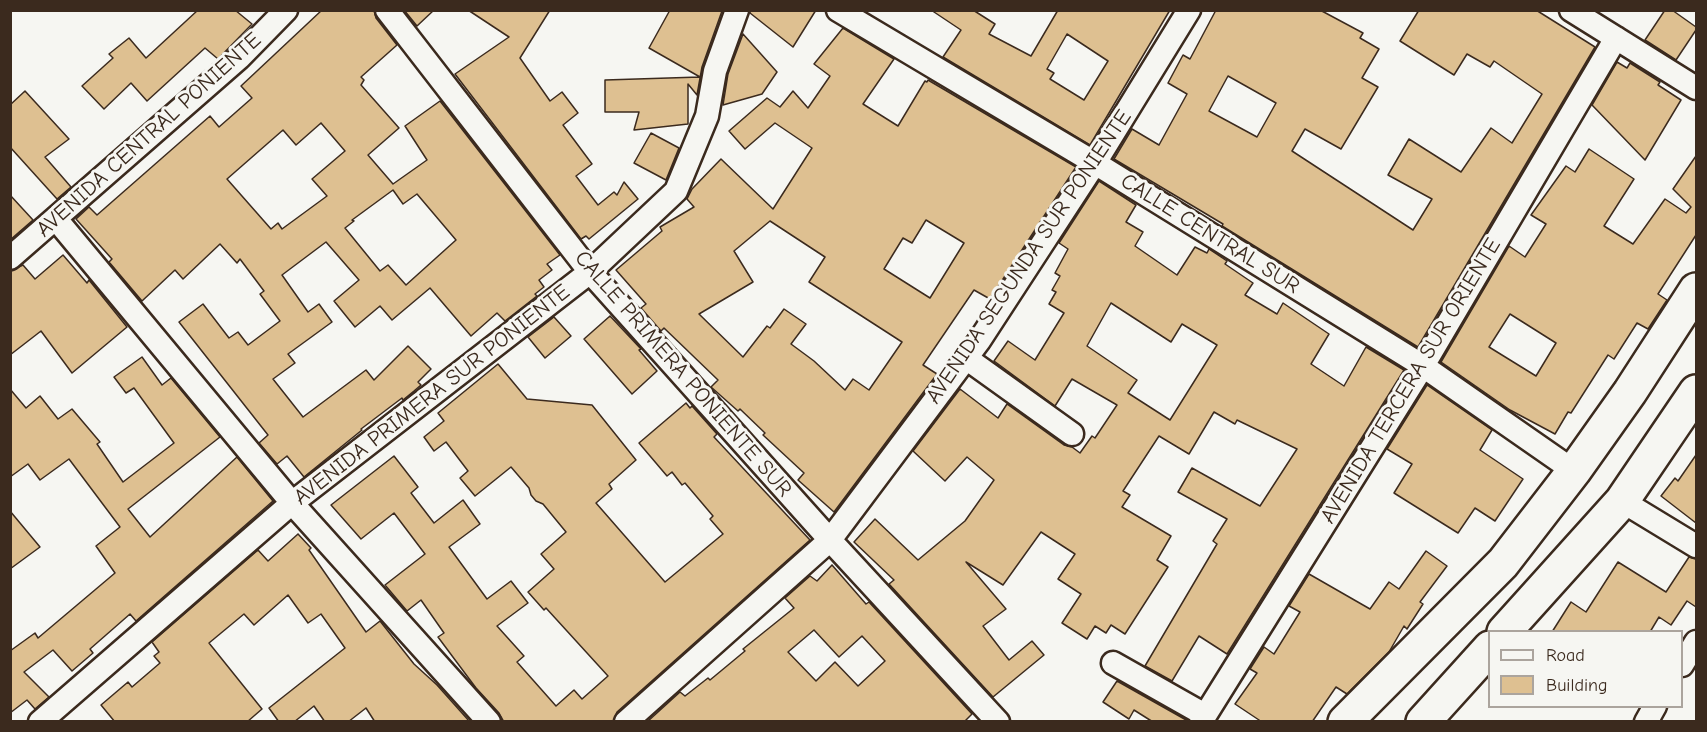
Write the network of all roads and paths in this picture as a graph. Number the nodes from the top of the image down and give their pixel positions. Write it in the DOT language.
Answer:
graph roads {
  1 [pos="286,10"];
  2 [pos="387,10"];
  3 [pos="737,10"];
  4 [pos="838,10"];
  5 [pos="1189,10"];
  6 [pos="1571,10"];
  7 [pos="1616,38"];
  8 [pos="1696,88"];
  9 [pos="1095,163"];
  10 [pos="56,219"];
  11 [pos="10,258"];
  12 [pos="590,272"];
  13 [pos="1696,290"];
  14 [pos="966,358"];
  15 [pos="1423,366"];
  16 [pos="1696,392"];
  17 [pos="1072,434"];
  18 [pos="1574,471"];
  19 [pos="1622,501"];
  20 [pos="292,503"];
  21 [pos="830,540"];
  22 [pos="1696,546"];
  23 [pos="1506,630"];
  24 [pos="1696,642"];
  25 [pos="1488,650"];
  26 [pos="1113,663"];
  27 [pos="1683,663"];
  28 [pos="1654,708"];
  29 [pos="1203,718"];
  30 [pos="40,722"];
  31 [pos="489,722"];
  32 [pos="626,722"];
  33 [pos="998,722"];
  34 [pos="1345,722"];
  35 [pos="1423,722"];
  36 [pos="1646,722"];
  1 -- 10 [label="street, AVENIDA CENTRAL PONIENTE"];
  2 -- 12 [label="street, CALLE PRIMERA PONIENTE SUR"];
  3 -- 12 [label="street, AVENIDA PRIMERA SUR PONIENTE"];
  4 -- 9 [label="street, CALLE CENTRAL SUR"];
  5 -- 9 [label="street, AVENIDA SEGUNDA SUR PONIENTE"];
  6 -- 7 [label="street"];
  7 -- 8 [label="street"];
  7 -- 15 [label="street, AVENIDA TERCERA SUR ORIENTE"];
  9 -- 14 [label="street, AVENIDA SEGUNDA SUR PONIENTE"];
  9 -- 15 [label="street, CALLE CENTRAL SUR"];
  10 -- 11 [label="street, AVENIDA CENTRAL PONIENTE"];
  10 -- 20 [label="street"];
  12 -- 20 [label="street, AVENIDA PRIMERA SUR PONIENTE"];
  12 -- 21 [label="street, CALLE PRIMERA PONIENTE SUR"];
  13 -- 18 [label="main road"];
  14 -- 17 [label="street"];
  14 -- 21 [label="street, AVENIDA SEGUNDA SUR PONIENTE"];
  15 -- 18 [label="street, CALLE CENTRAL SUR"];
  15 -- 29 [label="street, AVENIDA TERCERA SUR ORIENTE"];
  16 -- 19 [label="main road"];
  18 -- 34 [label="main road"];
  19 -- 22 [label="street"];
  19 -- 23 [label="main road"];
  20 -- 30 [label="street, AVENIDA PRIMERA SUR PONIENTE"];
  20 -- 31 [label="street"];
  21 -- 32 [label="street, AVENIDA SEGUNDA SUR PONIENTE"];
  21 -- 33 [label="street, CALLE PRIMERA PONIENTE SUR"];
  24 -- 27 [label="street"];
  25 -- 35 [label="main road"];
  26 -- 29 [label="street"];
  28 -- 36 [label="street"];
}
